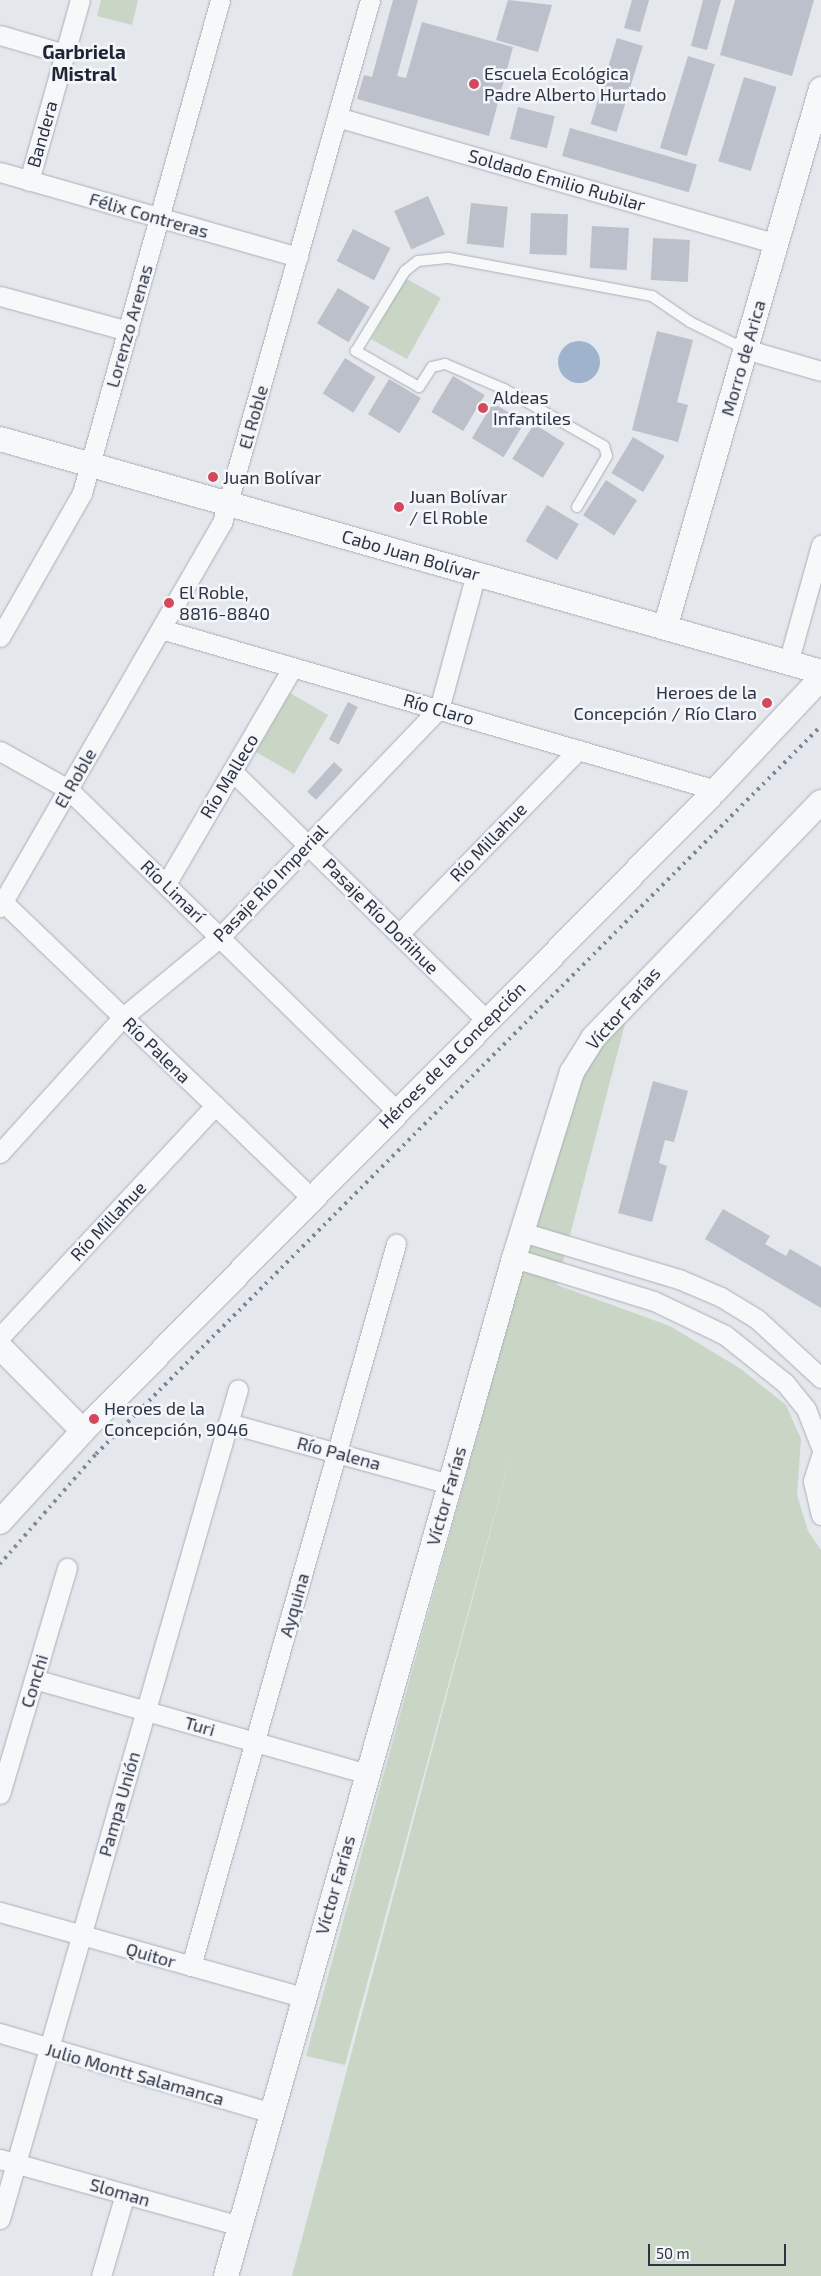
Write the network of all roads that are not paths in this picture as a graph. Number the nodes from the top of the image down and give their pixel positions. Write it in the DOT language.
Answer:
graph roads {
  1 [pos="80,0"];
  2 [pos="220,0"];
  3 [pos="370,0"];
  4 [pos="0,35"];
  5 [pos="65,54"];
  6 [pos="821,89"];
  7 [pos="337,117"];
  8 [pos="0,172"];
  9 [pos="29,181"];
  10 [pos="159,218"];
  11 [pos="776,244"];
  12 [pos="298,257"];
  13 [pos="0,296"];
  14 [pos="128,331"];
  15 [pos="745,349"];
  16 [pos="821,371"];
  17 [pos="0,439"];
  18 [pos="90,464"];
  19 [pos="228,504"];
  20 [pos="577,507"];
  21 [pos="821,545"];
  22 [pos="476,574"];
  23 [pos="8,605"];
  24 [pos="665,628"];
  25 [pos="161,629"];
  26 [pos="0,637"];
  27 [pos="788,663"];
  28 [pos="294,668"];
  29 [pos="821,672"];
  30 [pos="821,678"];
  31 [pos="439,710"];
  32 [pos="578,750"];
  33 [pos="0,751"];
  34 [pos="232,771"];
  35 [pos="68,789"];
  36 [pos="716,790"];
  37 [pos="821,802"];
  38 [pos="308,845"];
  39 [pos="166,884"];
  40 [pos="2,904"];
  41 [pos="399,934"];
  42 [pos="220,937"];
  43 [pos="123,1017"];
  44 [pos="486,1020"];
  45 [pos="215,1106"];
  46 [pos="397,1111"];
  47 [pos="0,1153"];
  48 [pos="312,1198"];
  49 [pos="522,1232"];
  50 [pos="396,1244"];
  51 [pos="514,1258"];
  52 [pos="643,1268"];
  53 [pos="634,1295"];
  54 [pos="0,1336"];
  55 [pos="0,1347"];
  56 [pos="798,1356"];
  57 [pos="821,1363"];
  58 [pos="821,1378"];
  59 [pos="238,1389"];
  60 [pos="228,1423"];
  61 [pos="84,1431"];
  62 [pos="821,1446"];
  63 [pos="337,1453"];
  64 [pos="821,1456"];
  65 [pos="450,1484"];
  66 [pos="821,1515"];
  67 [pos="0,1522"];
  68 [pos="67,1568"];
  69 [pos="34,1678"];
  70 [pos="146,1711"];
  71 [pos="254,1742"];
  72 [pos="366,1774"];
  73 [pos="0,1794"];
  74 [pos="0,1912"];
  75 [pos="81,1935"];
  76 [pos="191,1966"];
  77 [pos="303,1997"];
  78 [pos="0,2033"];
  79 [pos="49,2049"];
  80 [pos="271,2113"];
  81 [pos="8,2161"];
  82 [pos="125,2194"];
  83 [pos="0,2219"];
  84 [pos="240,2226"];
  85 [pos="101,2276"];
  86 [pos="226,2276"];
  1 -- 5 [label="street, Bandera"];
  2 -- 10 [label="street, Lorenzo Arenas"];
  3 -- 7 [label="street, El Roble"];
  4 -- 5 [label="street"];
  5 -- 9 [label="street, Bandera"];
  6 -- 11 [label="street, Morro de Arica"];
  7 -- 11 [label="street, Soldado Emilio Rubilar"];
  7 -- 12 [label="street, El Roble"];
  8 -- 9 [label="street, Félix Contreras"];
  9 -- 10 [label="street, Félix Contreras"];
  10 -- 12 [label="street, Félix Contreras"];
  10 -- 14 [label="street, Lorenzo Arenas"];
  11 -- 15 [label="street, Morro de Arica"];
  12 -- 19 [label="street, El Roble"];
  13 -- 14 [label="street"];
  14 -- 18 [label="street, Lorenzo Arenas"];
  15 -- 16 [label="street"];
  15 -- 20 [label="lane"];
  15 -- 24 [label="street, Morro de Arica"];
  17 -- 18 [label="street, Cabo Juan Bolívar"];
  18 -- 19 [label="street, Cabo Juan Bolívar"];
  18 -- 23 [label="street, Lorenzo Arenas"];
  19 -- 22 [label="street, Cabo Juan Bolívar"];
  19 -- 25 [label="street, El Roble"];
  21 -- 27 [label="street"];
  22 -- 24 [label="street, Cabo Juan Bolívar"];
  22 -- 31 [label="street, Pasaje Río Imperial"];
  23 -- 26 [label="street, Lorenzo Arenas"];
  24 -- 27 [label="street, Cabo Juan Bolívar"];
  25 -- 28 [label="street, Río Claro"];
  25 -- 35 [label="street, El Roble"];
  27 -- 29 [label="street, Cabo Juan Bolívar"];
  28 -- 31 [label="street, Río Claro"];
  28 -- 34 [label="street, Río Malleco"];
  30 -- 36 [label="street, Héroes de la Concepción"];
  31 -- 32 [label="street, Río Claro"];
  31 -- 38 [label="street, Pasaje Río Imperial"];
  32 -- 36 [label="street, Río Claro"];
  32 -- 41 [label="street, Río Millahue"];
  33 -- 35 [label="street, Río Limarí"];
  34 -- 38 [label="street, Pasaje Río Doñihue"];
  34 -- 39 [label="street, Río Malleco"];
  35 -- 39 [label="street, Río Limarí"];
  35 -- 40 [label="street, El Roble"];
  36 -- 44 [label="street, Héroes de la Concepción"];
  37 -- 49 [label="street, Víctor Farías"];
  38 -- 41 [label="street, Pasaje Río Doñihue"];
  38 -- 42 [label="street, Pasaje Río Imperial"];
  39 -- 42 [label="street, Río Limarí"];
  40 -- 43 [label="street, Río Palena"];
  41 -- 44 [label="street, Pasaje Río Doñihue"];
  42 -- 43 [label="street, Pasaje Río Imperial"];
  42 -- 46 [label="street, Río Limarí"];
  43 -- 45 [label="street, Río Palena"];
  43 -- 47 [label="street, Pasaje Río Imperial"];
  44 -- 46 [label="street, Héroes de la Concepción"];
  45 -- 48 [label="street, Río Palena"];
  45 -- 54 [label="street, Río Millahue"];
  46 -- 48 [label="street, Héroes de la Concepción"];
  48 -- 61 [label="street, Héroes de la Concepción"];
  49 -- 51 [label="street, Víctor Farías"];
  49 -- 52 [label="street"];
  50 -- 63 [label="street, Ayquina"];
  51 -- 53 [label="street"];
  51 -- 65 [label="street, Víctor Farías"];
  52 -- 53 [label="street"];
  52 -- 56 [label="street"];
  53 -- 62 [label="street"];
  55 -- 61 [label="street"];
  56 -- 57 [label="street"];
  56 -- 58 [label="street"];
  59 -- 60 [label="street, Pampa Unión"];
  60 -- 63 [label="street, Río Palena"];
  60 -- 70 [label="street, Pampa Unión"];
  61 -- 67 [label="street, Héroes de la Concepción"];
  63 -- 65 [label="street, Río Palena"];
  63 -- 71 [label="street, Ayquina"];
  64 -- 66 [label="street"];
  65 -- 72 [label="street, Víctor Farías"];
  68 -- 69 [label="street, Conchi"];
  69 -- 70 [label="street, Turi"];
  69 -- 73 [label="street, Conchi"];
  70 -- 71 [label="street, Turi"];
  70 -- 75 [label="street, Pampa Unión"];
  71 -- 72 [label="street, Turi"];
  71 -- 76 [label="street, Ayquina"];
  72 -- 77 [label="street, Víctor Farías"];
  74 -- 75 [label="street, Quitor"];
  75 -- 76 [label="street, Quitor"];
  75 -- 79 [label="street, Pampa Unión"];
  76 -- 77 [label="street, Quitor"];
  77 -- 80 [label="street, Víctor Farías"];
  78 -- 79 [label="street, Julio Montt Salamanca"];
  79 -- 80 [label="street, Julio Montt Salamanca"];
  79 -- 81 [label="street, Pampa Unión"];
  80 -- 84 [label="street, Víctor Farías"];
  81 -- 82 [label="street, Sloman"];
  81 -- 83 [label="street, Pampa Unión"];
  82 -- 84 [label="street, Sloman"];
  82 -- 85 [label="street"];
  84 -- 86 [label="street, Víctor Farías"];
}
